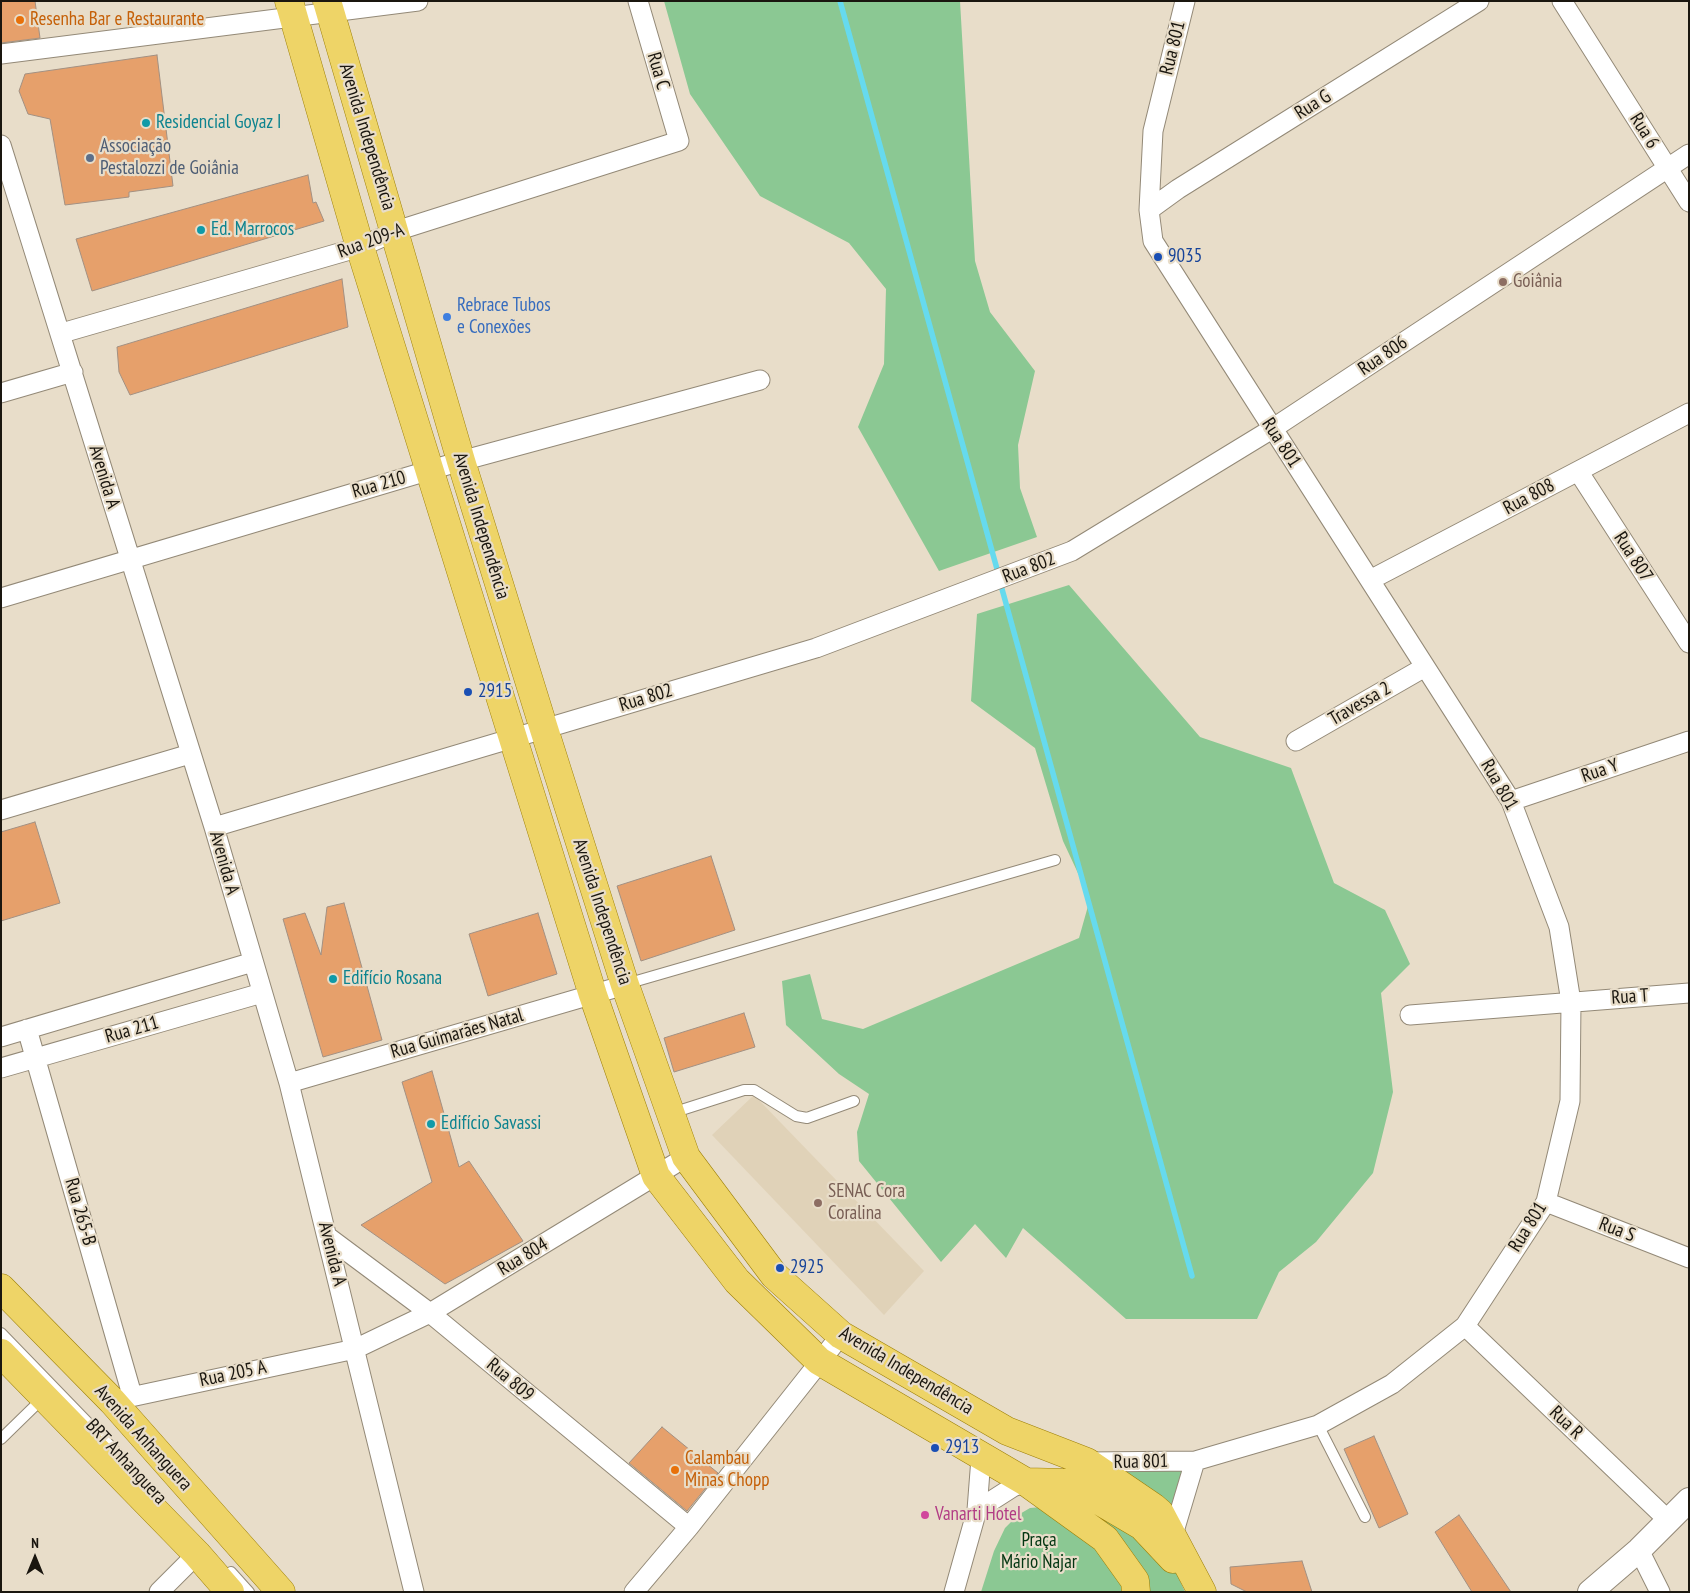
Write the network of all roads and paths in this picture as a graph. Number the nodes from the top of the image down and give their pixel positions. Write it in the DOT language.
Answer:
graph roads {
  1 [pos="418,1"];
  2 [pos="638,1"];
  3 [pos="1185,1"];
  4 [pos="1479,1"];
  5 [pos="1562,1"];
  6 [pos="328,7"];
  7 [pos="292,9"];
  8 [pos="1,54"];
  9 [pos="679,141"];
  10 [pos="2,148"];
  11 [pos="1689,154"];
  12 [pos="1667,168"];
  13 [pos="1689,202"];
  14 [pos="1149,210"];
  15 [pos="396,231"];
  16 [pos="360,247"];
  17 [pos="62,333"];
  18 [pos="73,372"];
  19 [pos="760,380"];
  20 [pos="1,393"];
  21 [pos="1689,413"];
  22 [pos="1272,429"];
  23 [pos="462,462"];
  24 [pos="430,471"];
  25 [pos="1578,471"];
  26 [pos="1072,552"];
  27 [pos="129,559"];
  28 [pos="1370,580"];
  29 [pos="1,598"];
  30 [pos="1689,643"];
  31 [pos="1425,667"];
  32 [pos="544,729"];
  33 [pos="513,738"];
  34 [pos="1296,741"];
  35 [pos="1689,741"];
  36 [pos="190,754"];
  37 [pos="1511,801"];
  38 [pos="1,810"];
  39 [pos="214,827"];
  40 [pos="1055,860"];
  41 [pos="253,962"];
  42 [pos="625,984"];
  43 [pos="262,993"];
  44 [pos="1689,993"];
  45 [pos="593,995"];
  46 [pos="1571,1002"];
  47 [pos="1410,1015"];
  48 [pos="27,1029"];
  49 [pos="1,1037"];
  50 [pos="35,1057"];
  51 [pos="1,1068"];
  52 [pos="290,1083"];
  53 [pos="854,1101"];
  54 [pos="671,1114"];
  55 [pos="686,1157"];
  56 [pos="656,1176"];
  57 [pos="1546,1202"];
  58 [pos="328,1237"];
  59 [pos="1689,1258"];
  60 [pos="1,1288"];
  61 [pos="430,1313"];
  62 [pos="1465,1326"];
  63 [pos="1,1333"];
  64 [pos="841,1334"];
  65 [pos="355,1349"];
  66 [pos="1,1353"];
  67 [pos="819,1361"];
  68 [pos="44,1397"];
  69 [pos="122,1398"];
  70 [pos="1318,1425"];
  71 [pos="1,1439"];
  72 [pos="982,1458"];
  73 [pos="1195,1461"];
  74 [pos="1087,1462"];
  75 [pos="129,1465"];
  76 [pos="1026,1482"];
  77 [pos="1689,1500"];
  78 [pos="978,1510"];
  79 [pos="1365,1517"];
  80 [pos="1668,1520"];
  81 [pos="688,1527"];
  82 [pos="1172,1538"];
  83 [pos="1639,1550"];
  84 [pos="197,1554"];
  85 [pos="222,1564"];
  86 [pos="159,1592"];
  87 [pos="230,1592"];
  88 [pos="249,1592"];
  89 [pos="281,1592"];
  90 [pos="414,1592"];
  91 [pos="634,1592"];
  92 [pos="954,1592"];
  93 [pos="1136,1592"];
  94 [pos="1200,1592"];
  95 [pos="1590,1592"];
  96 [pos="1660,1592"];
  1 -- 6 [label="street"];
  2 -- 9 [label="street, Rua C"];
  3 -- 14 [label="street, Rua 801"];
  4 -- 14 [label="street, Rua G"];
  5 -- 12 [label="street, Rua 6"];
  6 -- 7 [label="street"];
  6 -- 15 [label="main road, Avenida Independência"];
  7 -- 8 [label="street"];
  7 -- 16 [label="main road, Avenida Independência"];
  9 -- 15 [label="street, Rua 209-A"];
  10 -- 17 [label="street, Avenida A"];
  11 -- 12 [label="street, Rua 806"];
  12 -- 13 [label="street, Rua 6"];
  12 -- 22 [label="street, Rua 806"];
  14 -- 22 [label="street, Rua 801"];
  15 -- 16 [label="street, Rua 209-A"];
  15 -- 23 [label="main road, Avenida Independência"];
  16 -- 17 [label="street, Rua 209-A"];
  16 -- 24 [label="main road, Avenida Independência"];
  17 -- 18 [label="street, Avenida A"];
  18 -- 20 [label="street"];
  18 -- 27 [label="street, Avenida A"];
  19 -- 23 [label="street, Rua 210"];
  21 -- 25 [label="street, Rua 808"];
  22 -- 26 [label="street, Rua 806"];
  22 -- 28 [label="street, Rua 801"];
  23 -- 24 [label="street, Rua 210"];
  23 -- 32 [label="main road, Avenida Independência"];
  24 -- 27 [label="street, Rua 210"];
  24 -- 33 [label="main road, Avenida Independência"];
  25 -- 28 [label="street, Rua 808"];
  25 -- 30 [label="street, Rua 807"];
  26 -- 32 [label="street, Rua 802"];
  27 -- 29 [label="street, Rua 210"];
  27 -- 36 [label="street, Avenida A"];
  28 -- 31 [label="street, Rua 801"];
  31 -- 34 [label="street, Travessa 2"];
  31 -- 37 [label="street, Rua 801"];
  32 -- 33 [label="street, Rua 802"];
  32 -- 42 [label="main road, Avenida Independência"];
  33 -- 39 [label="street, Rua 802"];
  33 -- 45 [label="main road, Avenida Independência"];
  35 -- 37 [label="street, Rua Y"];
  36 -- 38 [label="street"];
  36 -- 39 [label="street, Avenida A"];
  37 -- 46 [label="street, Rua 801"];
  39 -- 41 [label="street, Avenida A"];
  40 -- 42 [label="lane"];
  41 -- 43 [label="street, Avenida A"];
  41 -- 48 [label="street, Rua 211"];
  42 -- 45 [label="street, Rua Guimarães Natal"];
  42 -- 54 [label="main road, Avenida Independência"];
  43 -- 50 [label="street, Rua 211"];
  43 -- 52 [label="street, Avenida A"];
  44 -- 46 [label="street, Rua T"];
  45 -- 52 [label="street, Rua Guimarães Natal"];
  45 -- 56 [label="main road, Avenida Independência"];
  46 -- 47 [label="street, Rua T"];
  46 -- 57 [label="street, Rua 801"];
  48 -- 49 [label="street, Rua 211"];
  48 -- 50 [label="street, Rua 265-B"];
  50 -- 51 [label="street, Rua 211"];
  50 -- 69 [label="street, Rua 265-B"];
  52 -- 58 [label="street, Avenida A"];
  53 -- 54 [label="lane"];
  54 -- 55 [label="main road, Avenida Independência"];
  55 -- 56 [label="street, Rua 804"];
  55 -- 64 [label="main road, Avenida Independência"];
  56 -- 61 [label="street, Rua 804"];
  56 -- 67 [label="main road, Avenida Independência"];
  57 -- 59 [label="street, Rua S"];
  57 -- 62 [label="street, Rua 801"];
  58 -- 61 [label="street, Rua 809"];
  58 -- 65 [label="street, Avenida A"];
  60 -- 69 [label="main road, Avenida Anhanguera"];
  61 -- 65 [label="street, Rua 804"];
  61 -- 81 [label="street, Rua 809"];
  62 -- 70 [label="street, Rua 801"];
  62 -- 80 [label="street, Rua R"];
  63 -- 75 [label="lane, BRT Anhanguera"];
  64 -- 67 [label="street"];
  64 -- 74 [label="main road, Avenida Independência"];
  65 -- 69 [label="street, Rua 205 A"];
  65 -- 90 [label="street, Avenida A"];
  66 -- 68 [label="main road, Avenida Anhanguera"];
  67 -- 72 [label="main road, Avenida Independência"];
  67 -- 81 [label="street"];
  68 -- 71 [label="lane"];
  68 -- 84 [label="main road, Avenida Anhanguera"];
  69 -- 89 [label="main road, Avenida Anhanguera"];
  70 -- 73 [label="street, Rua 801"];
  70 -- 79 [label="lane"];
  72 -- 76 [label="main road, Avenida Independência"];
  72 -- 78 [label="street"];
  73 -- 74 [label="street, Rua 801"];
  73 -- 82 [label="street, Rua 801"];
  74 -- 82 [label="main road, Avenida Independência"];
  76 -- 78 [label="street"];
  76 -- 93 [label="main road, Avenida Independência"];
  76 -- 94 [label="main road"];
  77 -- 80 [label="street"];
  78 -- 92 [label="street"];
  80 -- 83 [label="street"];
  81 -- 91 [label="street"];
  82 -- 94 [label="main road, Avenida Independência"];
  83 -- 95 [label="street"];
  83 -- 96 [label="street"];
  84 -- 86 [label="street"];
  84 -- 87 [label="main road, Avenida Anhanguera"];
  85 -- 88 [label="lane"];
}
